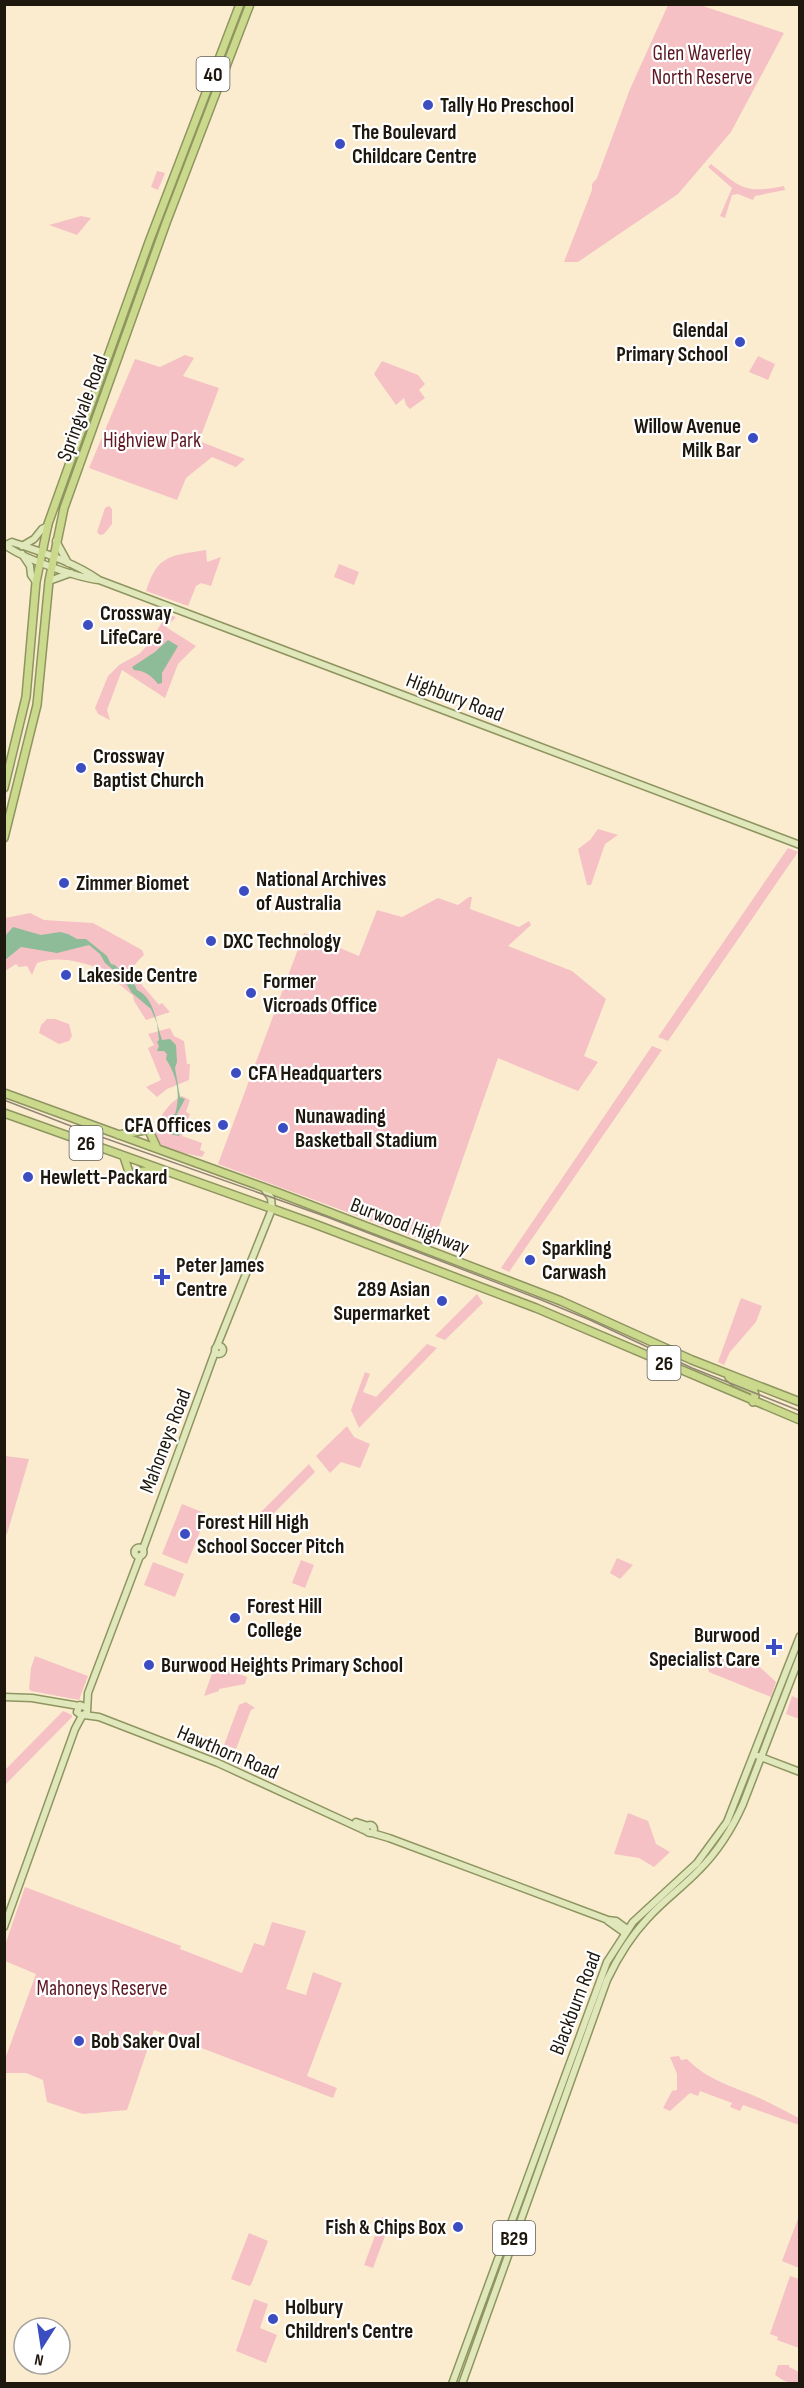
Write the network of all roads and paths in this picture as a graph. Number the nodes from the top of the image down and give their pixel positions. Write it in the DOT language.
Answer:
graph roads {
  1 [pos="240,4"];
  2 [pos="250,4"];
  3 [pos="48,526"];
  4 [pos="56,540"];
  5 [pos="5,545"];
  6 [pos="22,546"];
  7 [pos="22,554"];
  8 [pos="40,557"];
  9 [pos="52,562"];
  10 [pos="69,564"];
  11 [pos="72,573"];
  12 [pos="99,580"];
  13 [pos="49,581"];
  14 [pos="36,582"];
  15 [pos="4,788"];
  16 [pos="4,838"];
  17 [pos="800,845"];
  18 [pos="4,1093"];
  19 [pos="4,1113"];
  20 [pos="116,1135"];
  21 [pos="157,1148"];
  22 [pos="124,1157"];
  23 [pos="162,1169"];
  24 [pos="262,1187"];
  25 [pos="264,1206"];
  26 [pos="272,1209"];
  27 [pos="264,1227"];
  28 [pos="427,1250"];
  29 [pos="433,1269"];
  30 [pos="725,1373"];
  31 [pos="753,1402"];
  32 [pos="800,1402"];
  33 [pos="800,1420"];
  34 [pos="800,1636"];
  35 [pos="800,1656"];
  36 [pos="4,1697"];
  37 [pos="81,1710"];
  38 [pos="758,1756"];
  39 [pos="800,1772"];
  40 [pos="671,1896"];
  41 [pos="4,1927"];
  42 [pos="627,1931"];
  43 [pos="630,1941"];
  44 [pos="452,2384"];
  45 [pos="462,2384"];
  1 -- 3 [label="highway, Springvale Road / 40"];
  2 -- 4 [label="highway, Springvale Road / 40"];
  3 -- 6 [label="main road"];
  3 -- 8 [label="highway, Springvale Road / 40"];
  4 -- 9 [label="highway, Springvale Road / 40"];
  4 -- 10 [label="main road"];
  5 -- 6 [label="main road, Highbury Road"];
  5 -- 7 [label="main road, Highbury Road"];
  6 -- 8 [label="main road, Highbury Road"];
  7 -- 8 [label="main road, Highbury Road"];
  7 -- 14 [label="main road"];
  8 -- 9 [label="main road, Highbury Road"];
  8 -- 14 [label="highway, Springvale Road / 40"];
  9 -- 10 [label="main road, Highbury Road"];
  9 -- 11 [label="main road, Highbury Road"];
  9 -- 13 [label="highway, Springvale Road / 40"];
  10 -- 12 [label="main road, Highbury Road"];
  11 -- 12 [label="main road, Highbury Road"];
  11 -- 13 [label="main road"];
  12 -- 17 [label="main road, Highbury Road"];
  13 -- 16 [label="highway, Springvale Road / 40"];
  14 -- 15 [label="highway, Springvale Road / 40"];
  18 -- 20 [label="highway, Burwood Highway / 26"];
  19 -- 22 [label="highway, Burwood Highway / 26"];
  20 -- 21 [label="highway, Burwood Highway / 26"];
  20 -- 21 [label="highway"];
  21 -- 24 [label="highway, Burwood Highway / 26"];
  22 -- 23 [label="highway, Burwood Highway / 26"];
  22 -- 23 [label="highway"];
  23 -- 25 [label="highway, Burwood Highway / 26"];
  24 -- 26 [label="main road"];
  24 -- 28 [label="highway, Burwood Highway / 26"];
  25 -- 26 [label="highway, Burwood Highway / 26"];
  25 -- 27 [label="main road, Mahoneys Road"];
  26 -- 27 [label="main road, Mahoneys Road"];
  26 -- 29 [label="highway, Burwood Highway / 26"];
  27 -- 37 [label="main road, Mahoneys Road"];
  28 -- 29 [label="highway"];
  28 -- 30 [label="highway, Burwood Highway / 26"];
  29 -- 31 [label="highway, Burwood Highway / 26"];
  30 -- 31 [label="highway"];
  30 -- 32 [label="highway, Burwood Highway / 26"];
  31 -- 33 [label="highway, Burwood Highway / 26"];
  34 -- 38 [label="main road, Blackburn Road / B29"];
  35 -- 38 [label="main road, Blackburn Road / B29"];
  36 -- 37 [label="main road, Hawthorn Road"];
  37 -- 41 [label="main road, Mahoneys Road"];
  37 -- 42 [label="main road, Hawthorn Road"];
  38 -- 39 [label="main road"];
  38 -- 40 [label="main road, Blackburn Road / B29"];
  38 -- 42 [label="main road, Blackburn Road / B29"];
  40 -- 42 [label="main road"];
  40 -- 43 [label="main road, Blackburn Road / B29"];
  42 -- 43 [label="main road"];
  42 -- 44 [label="main road, Blackburn Road / B29"];
  43 -- 45 [label="main road, Blackburn Road / B29"];
}
